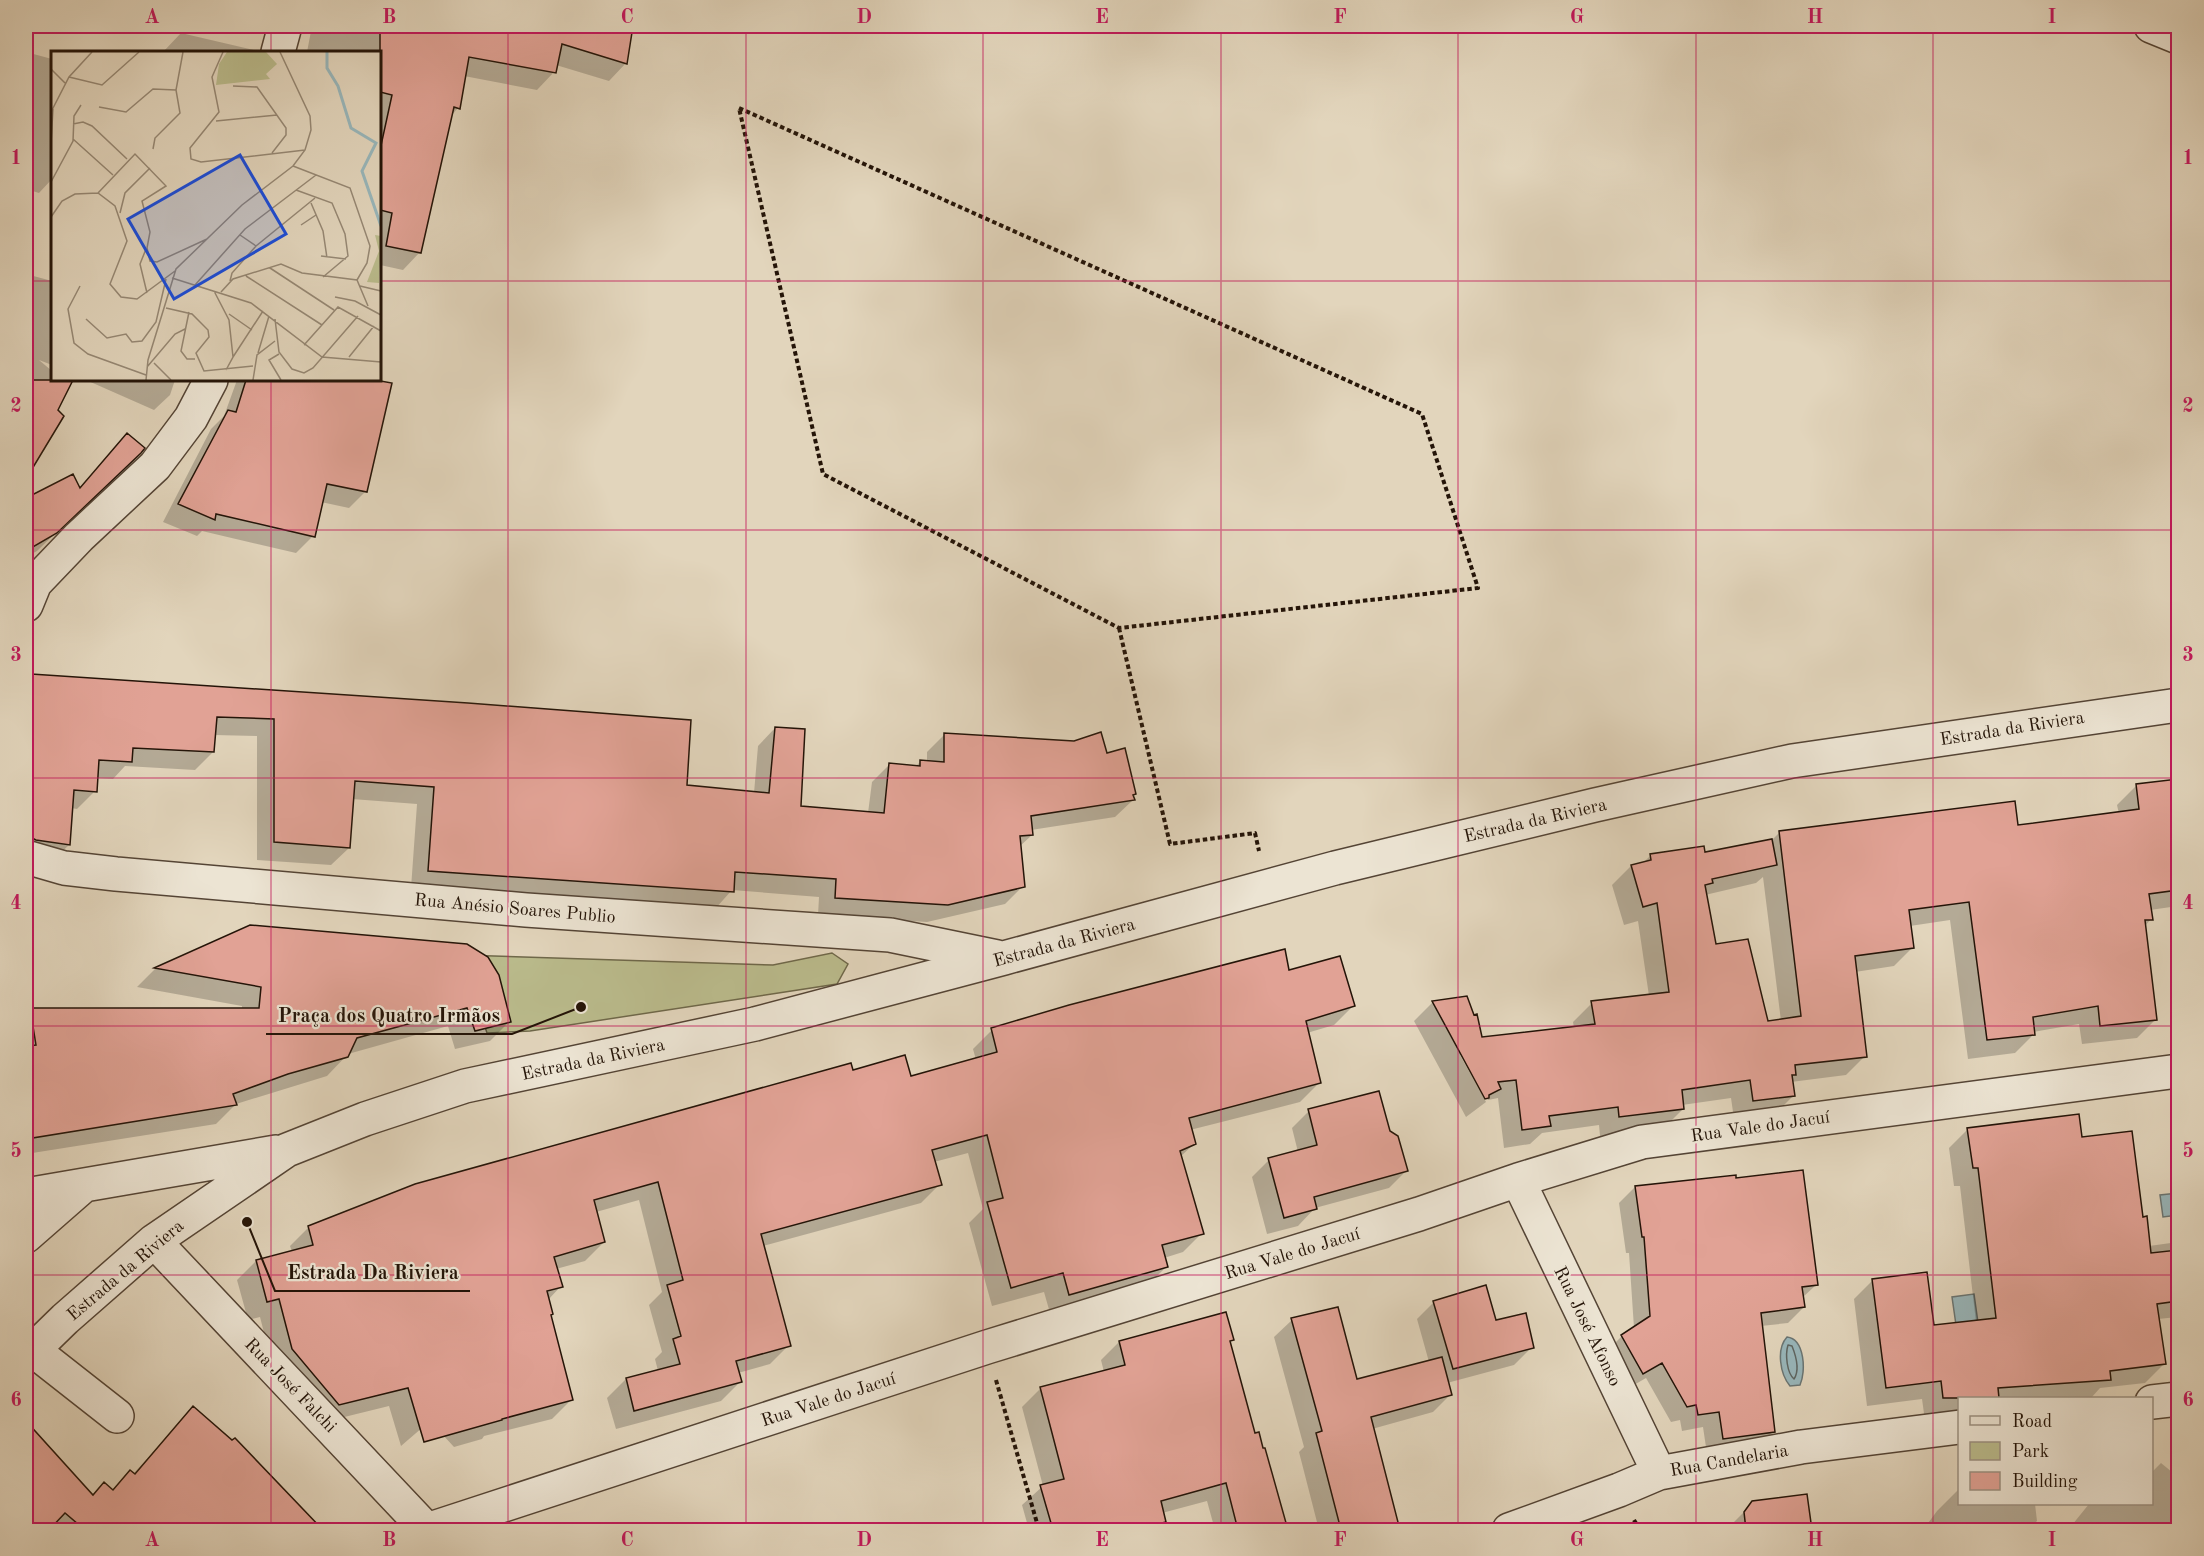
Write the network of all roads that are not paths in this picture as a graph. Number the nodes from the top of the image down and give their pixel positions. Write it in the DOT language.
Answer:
graph roads {
  1 [pos="285,26"];
  2 [pos="2151,26"];
  3 [pos="2178,37"];
  4 [pos="278,51"];
  5 [pos="210,381"];
  6 [pos="29,591"];
  7 [pos="2178,705"];
  8 [pos="26,857"];
  9 [pos="1004,958"];
  10 [pos="2178,1071"];
  11 [pos="287,1150"];
  12 [pos="1518,1180"];
  13 [pos="82,1187"];
  14 [pos="26,1195"];
  15 [pos="26,1236"];
  16 [pos="154,1241"];
  17 [pos="29,1353"];
  18 [pos="2178,1399"];
  19 [pos="2153,1402"];
  20 [pos="117,1416"];
  21 [pos="1958,1427"];
  22 [pos="1659,1473"];
  23 [pos="427,1530"];
  24 [pos="1509,1530"];
  1 -- 4 [label="street"];
  2 -- 3 [label="street"];
  5 -- 6 [label="street"];
  7 -- 9 [label="street, Estrada da Riviera"];
  8 -- 9 [label="street, Rua Anésio Soares Publio"];
  9 -- 11 [label="street, Estrada da Riviera"];
  10 -- 12 [label="street, Rua Vale do Jacuí"];
  11 -- 13 [label="street"];
  11 -- 16 [label="street, Estrada da Riviera"];
  12 -- 22 [label="street, Rua José Afonso"];
  12 -- 23 [label="street, Rua Vale do Jacuí"];
  13 -- 14 [label="street"];
  13 -- 15 [label="street"];
  16 -- 17 [label="street, Estrada da Riviera"];
  16 -- 23 [label="street, Rua José Falchi"];
  17 -- 20 [label="street"];
  18 -- 19 [label="street"];
  21 -- 22 [label="street, Rua Candelaria"];
  22 -- 24 [label="street, Rua Candelaria"];
}
